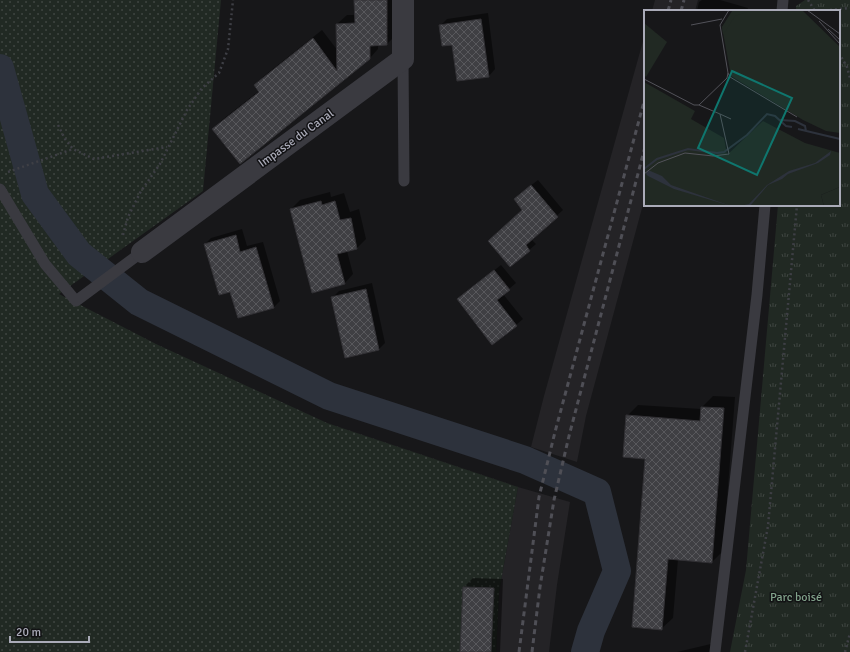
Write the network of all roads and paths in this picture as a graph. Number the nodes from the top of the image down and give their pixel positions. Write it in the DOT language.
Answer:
graph roads {
  1 [pos="233,0"];
  2 [pos="403,0"];
  3 [pos="783,0"];
  4 [pos="808,0"];
  5 [pos="850,8"];
  6 [pos="782,10"];
  7 [pos="814,10"];
  8 [pos="830,10"];
  9 [pos="840,55"];
  10 [pos="403,59"];
  11 [pos="850,78"];
  12 [pos="58,125"];
  13 [pos="167,147"];
  14 [pos="73,149"];
  15 [pos="7,172"];
  16 [pos="404,181"];
  17 [pos="0,189"];
  18 [pos="765,206"];
  19 [pos="797,206"];
  20 [pos="142,252"];
  21 [pos="122,267"];
  22 [pos="850,633"];
  23 [pos="715,652"];
  24 [pos="745,652"];
  25 [pos="845,652"];
  1 -- 13 [label="path"];
  2 -- 10 [label="street"];
  3 -- 6 [label="lane"];
  4 -- 7 [label="path"];
  5 -- 8 [label="path"];
  9 -- 11 [label="path"];
  10 -- 16 [label="lane"];
  10 -- 20 [label="street, Impasse du Canal"];
  12 -- 14 [label="path"];
  13 -- 14 [label="path"];
  13 -- 21 [label="path"];
  14 -- 15 [label="path"];
  17 -- 21 [label="lane"];
  18 -- 23 [label="lane"];
  19 -- 24 [label="path"];
  20 -- 21 [label="lane"];
  22 -- 25 [label="path"];
}
